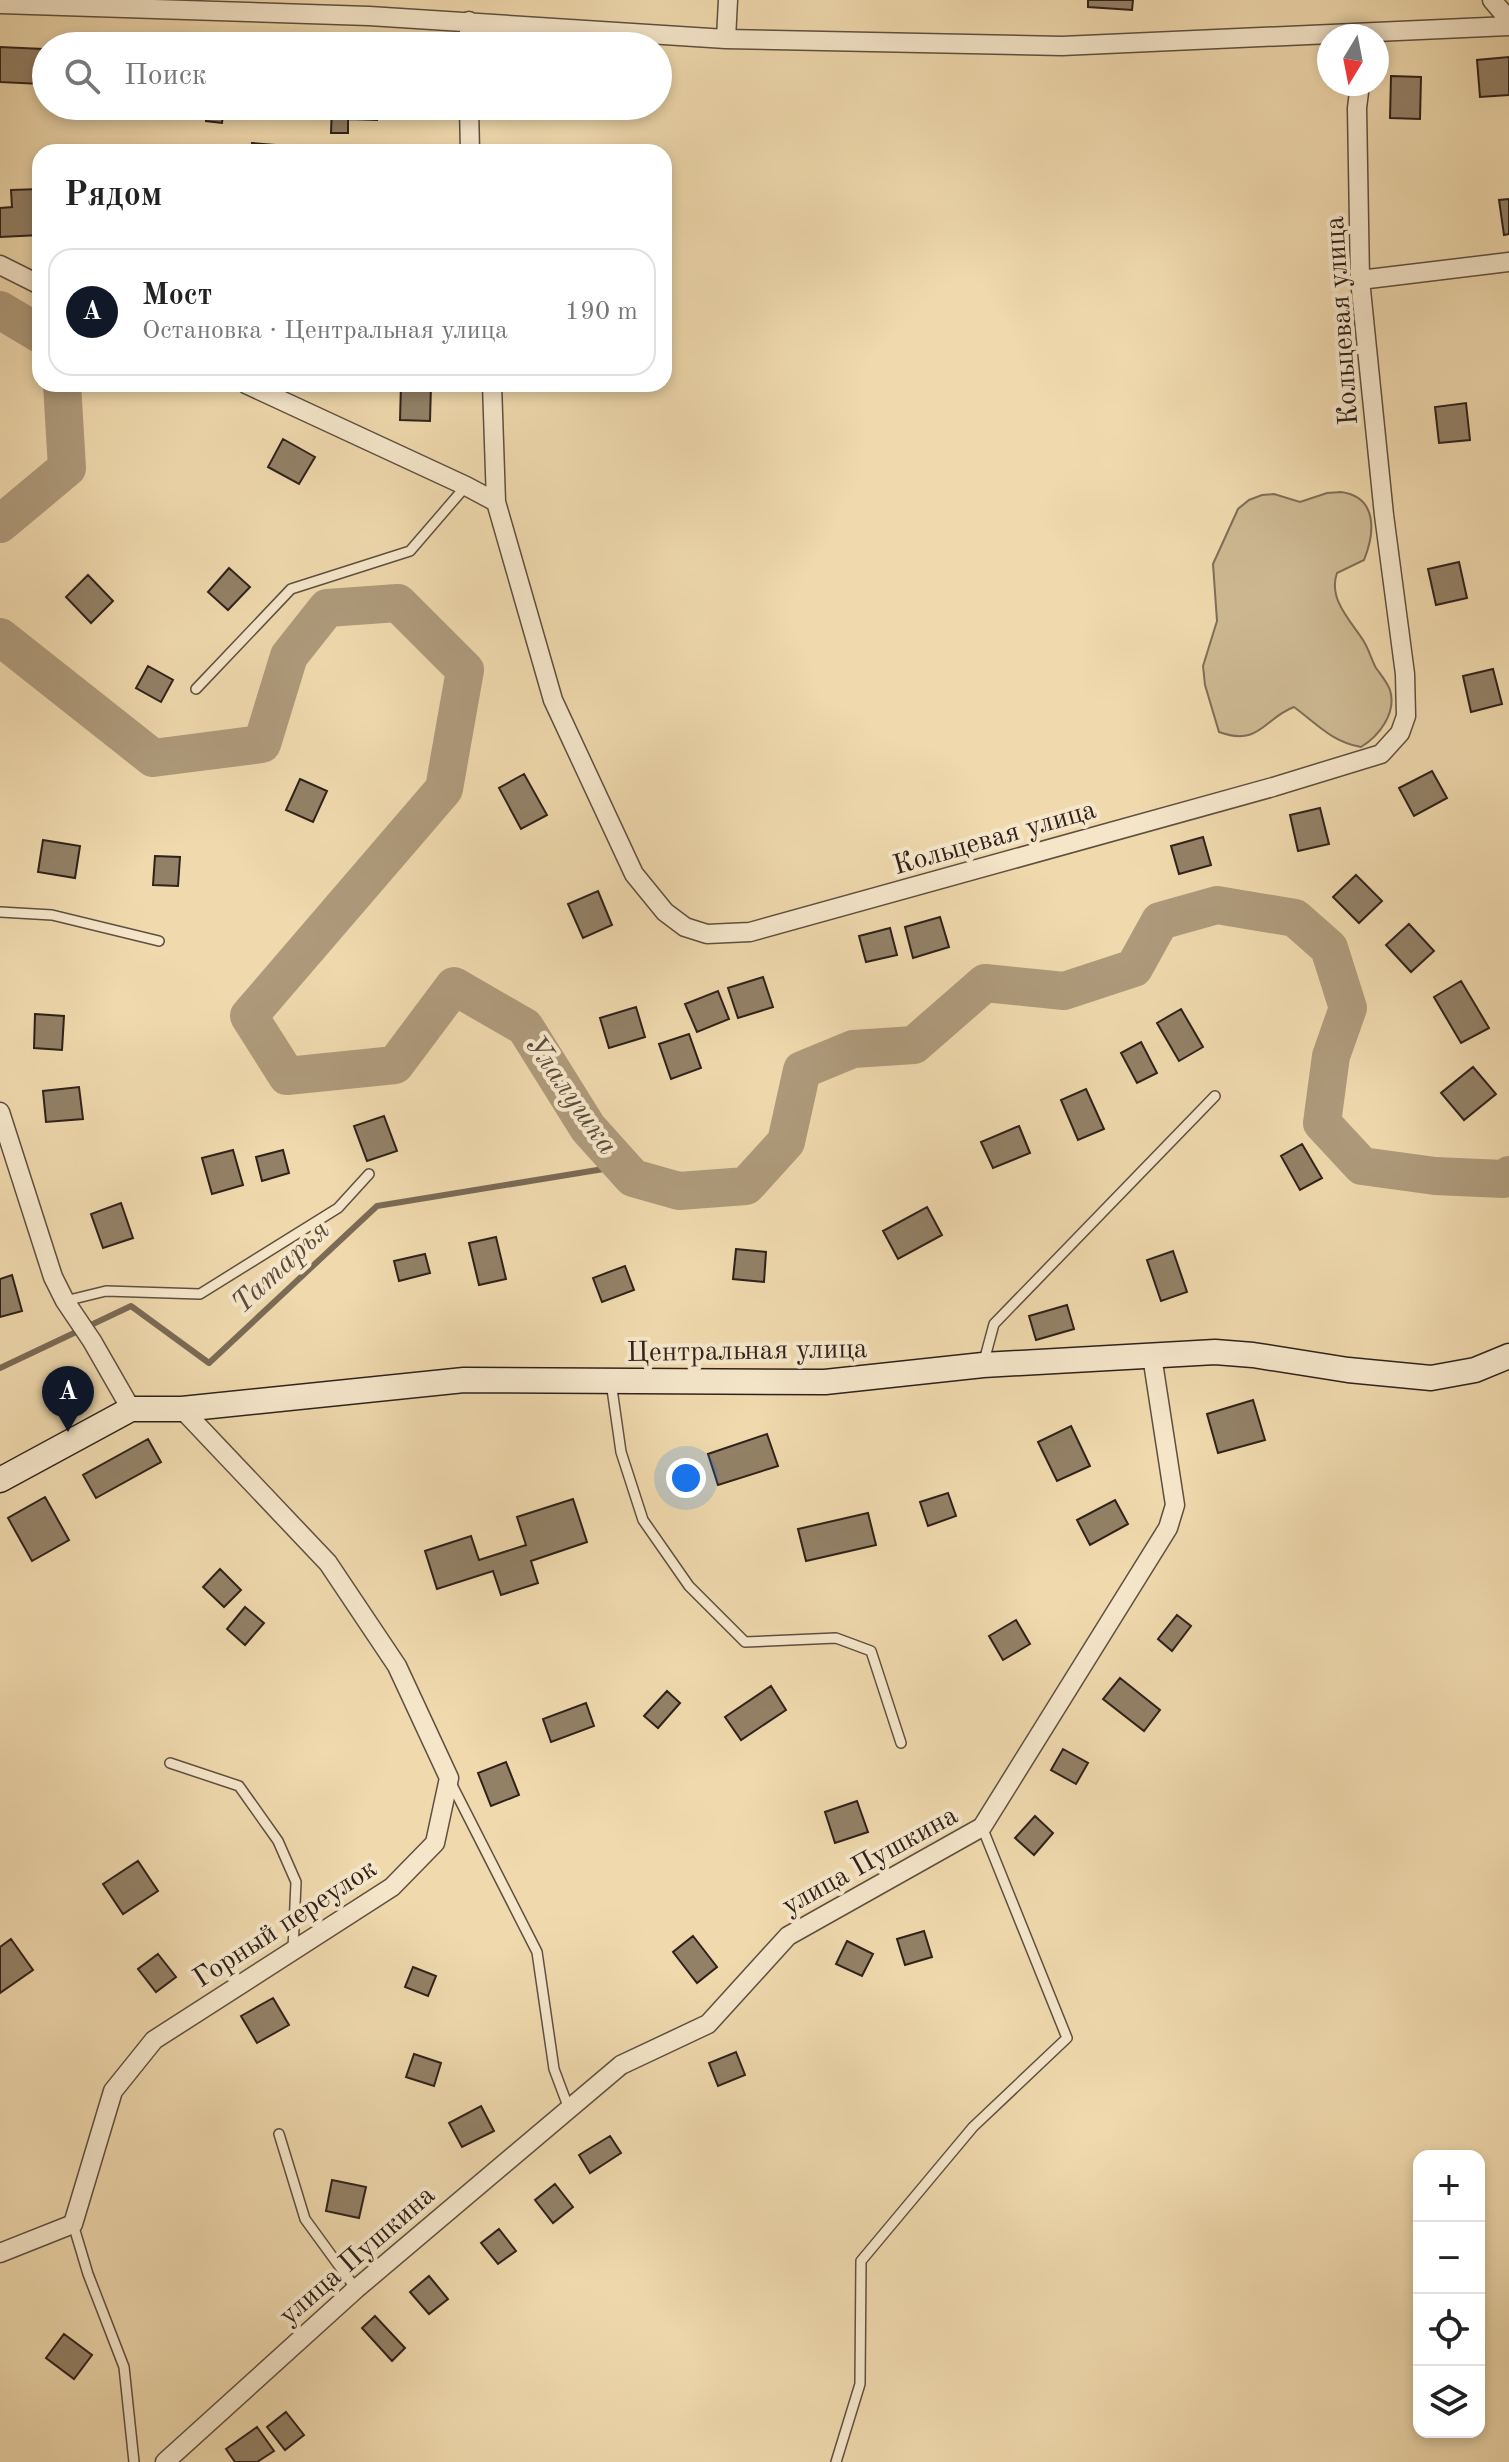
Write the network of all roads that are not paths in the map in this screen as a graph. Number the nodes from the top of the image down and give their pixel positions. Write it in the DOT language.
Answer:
graph roads {
  1 [pos="728,0"];
  2 [pos="1492,0"];
  3 [pos="0,4"];
  4 [pos="1509,20"];
  5 [pos="469,21"];
  6 [pos="1509,26"];
  7 [pos="469,32"];
  8 [pos="626,32"];
  9 [pos="1389,34"];
  10 [pos="672,35"];
  11 [pos="1317,37"];
  12 [pos="726,39"];
  13 [pos="1358,96"];
  14 [pos="469,120"];
  15 [pos="470,144"];
  16 [pos="1509,262"];
  17 [pos="0,265"];
  18 [pos="1360,280"];
  19 [pos="32,281"];
  20 [pos="263,392"];
  21 [pos="492,392"];
  22 [pos="466,486"];
  23 [pos="496,502"];
  24 [pos="196,689"];
  25 [pos="0,912"];
  26 [pos="159,941"];
  27 [pos="1215,1096"];
  28 [pos="0,1112"];
  29 [pos="6,1144"];
  30 [pos="369,1174"];
  31 [pos="69,1307"];
  32 [pos="1152,1356"];
  33 [pos="1509,1356"];
  34 [pos="983,1365"];
  35 [pos="611,1382"];
  36 [pos="131,1409"];
  37 [pos="182,1409"];
  38 [pos="0,1480"];
  39 [pos="901,1743"];
  40 [pos="170,1763"];
  41 [pos="449,1778"];
  42 [pos="982,1827"];
  43 [pos="293,1949"];
  44 [pos="569,2109"];
  45 [pos="279,2134"];
  46 [pos="73,2224"];
  47 [pos="0,2253"];
  48 [pos="356,2289"];
  49 [pos="134,2462"];
  50 [pos="165,2462"];
  51 [pos="836,2462"];
  1 -- 12 [label="street"];
  2 -- 4 [label="street"];
  3 -- 5 [label="street"];
  5 -- 7 [label="street"];
  5 -- 8 [label="street"];
  6 -- 9 [label="street"];
  10 -- 12 [label="street"];
  11 -- 12 [label="street"];
  13 -- 18 [label="street, Кольцевая улица"];
  14 -- 15 [label="street"];
  16 -- 18 [label="street"];
  17 -- 19 [label="street"];
  18 -- 23 [label="street, Кольцевая улица"];
  20 -- 22 [label="street"];
  21 -- 23 [label="street, Кольцевая улица"];
  22 -- 23 [label="street"];
  22 -- 24 [label="lane"];
  25 -- 26 [label="lane"];
  27 -- 34 [label="lane"];
  28 -- 29 [label="street"];
  29 -- 31 [label="street"];
  30 -- 31 [label="lane"];
  31 -- 36 [label="street"];
  32 -- 33 [label="street, Центральная улица"];
  32 -- 34 [label="street, Центральная улица"];
  32 -- 42 [label="street, улица Пушкина"];
  34 -- 35 [label="street, Центральная улица"];
  35 -- 37 [label="street, Центральная улица"];
  35 -- 39 [label="lane"];
  36 -- 37 [label="street, Центральная улица"];
  36 -- 38 [label="street, Центральная улица"];
  37 -- 41 [label="street"];
  40 -- 43 [label="lane"];
  41 -- 43 [label="street, Горный переулок"];
  41 -- 44 [label="lane"];
  42 -- 44 [label="street, улица Пушкина"];
  42 -- 51 [label="lane"];
  43 -- 46 [label="street, Горный переулок"];
  44 -- 48 [label="street, улица Пушкина"];
  45 -- 48 [label="lane"];
  46 -- 47 [label="street"];
  46 -- 49 [label="lane"];
  48 -- 50 [label="street, улица Пушкина"];
}
